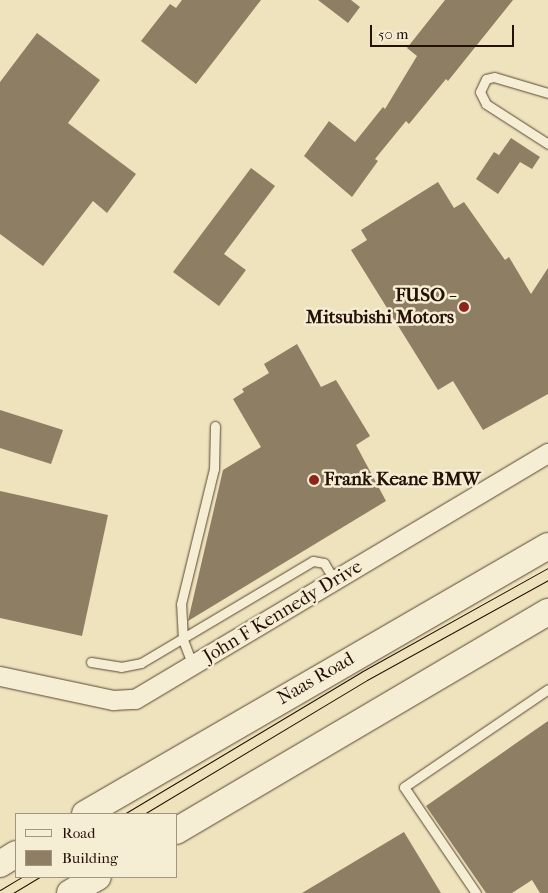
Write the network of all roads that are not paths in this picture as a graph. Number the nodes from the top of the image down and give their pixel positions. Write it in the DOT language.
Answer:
graph roads {
  1 [pos="548,93"];
  2 [pos="548,144"];
  3 [pos="215,426"];
  4 [pos="548,453"];
  5 [pos="548,546"];
  6 [pos="335,581"];
  7 [pos="548,612"];
  8 [pos="183,640"];
  9 [pos="91,662"];
  10 [pos="193,666"];
  11 [pos="0,676"];
  12 [pos="548,689"];
  13 [pos="86,813"];
  14 [pos="178,829"];
  15 [pos="15,855"];
  16 [pos="0,864"];
  17 [pos="96,878"];
  18 [pos="70,893"];
  19 [pos="476,893"];
  1 -- 2 [label="lane"];
  3 -- 8 [label="lane"];
  4 -- 6 [label="street, John F Kennedy Drive"];
  5 -- 13 [label="main road, Naas Road"];
  6 -- 8 [label="lane"];
  6 -- 10 [label="street, John F Kennedy Drive"];
  7 -- 14 [label="main road"];
  8 -- 9 [label="lane"];
  8 -- 10 [label="lane"];
  10 -- 11 [label="street, John F Kennedy Drive"];
  12 -- 19 [label="lane"];
  15 -- 16 [label="main road"];
  17 -- 18 [label="main road"];
}
